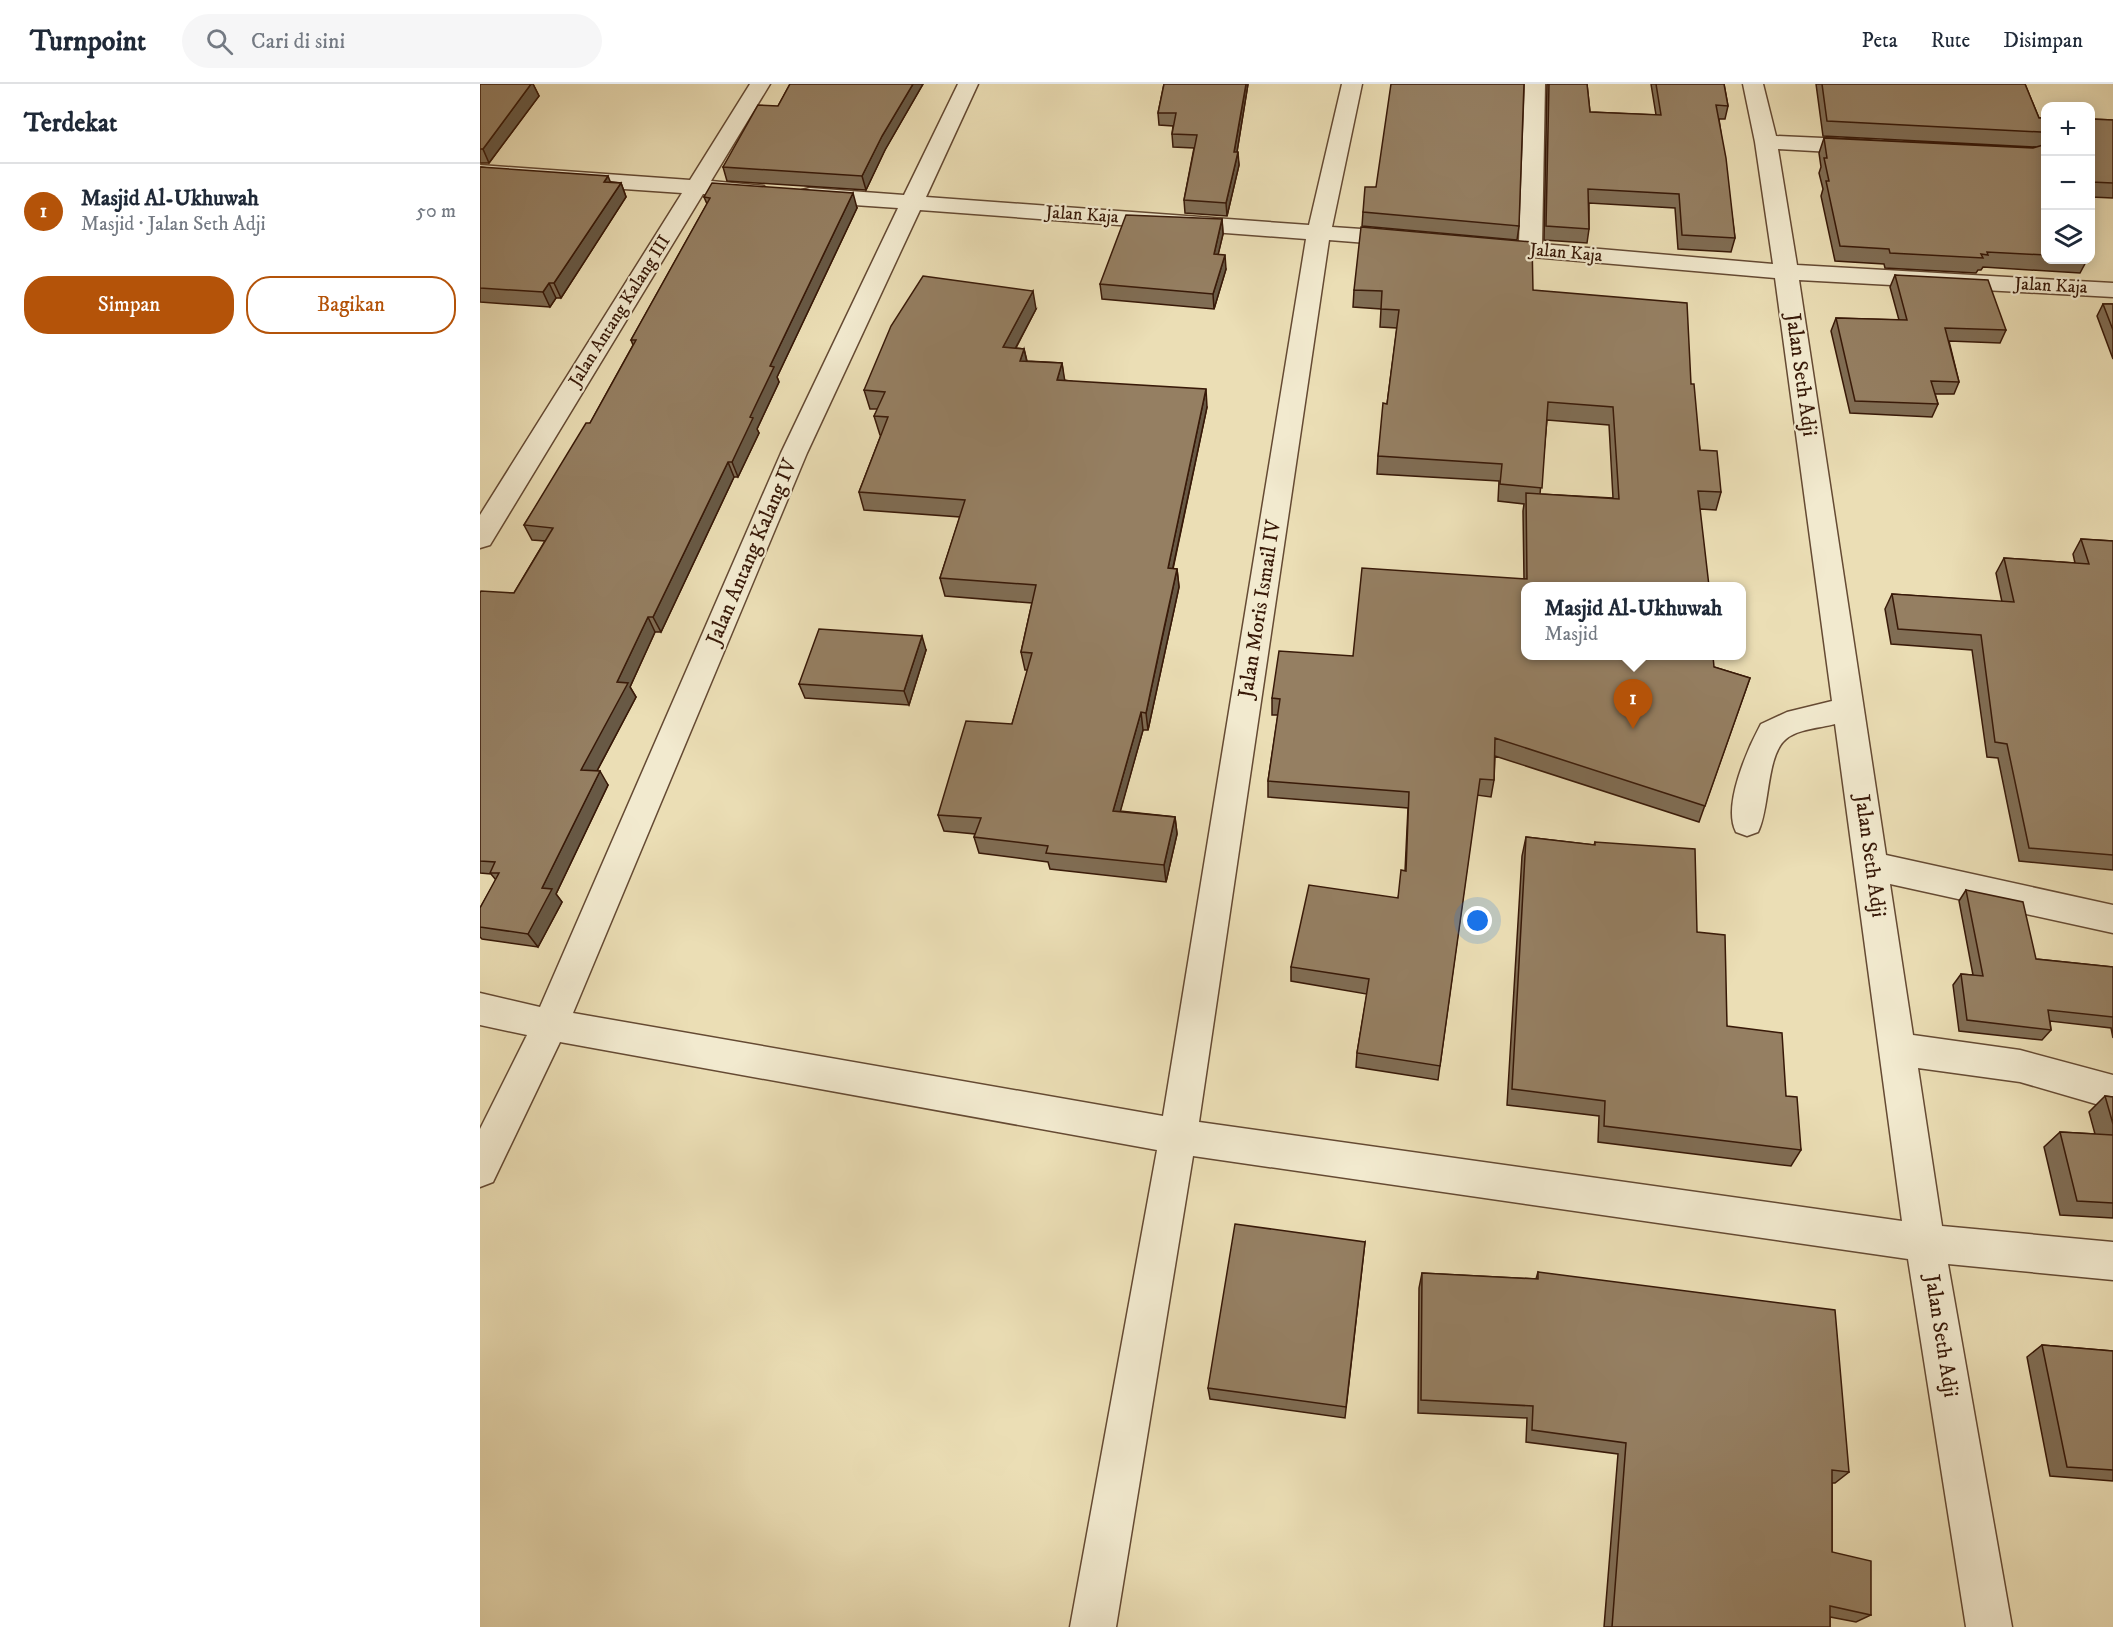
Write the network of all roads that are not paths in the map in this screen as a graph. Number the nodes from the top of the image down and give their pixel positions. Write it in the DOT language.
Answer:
graph roads {
  1 [pos="760,84"];
  2 [pos="968,84"];
  3 [pos="1352,84"];
  4 [pos="1534,84"];
  5 [pos="1753,84"];
  6 [pos="1766,142"];
  7 [pos="1885,148"];
  8 [pos="480,172"];
  9 [pos="698,187"];
  10 [pos="912,202"];
  11 [pos="1319,232"];
  12 [pos="1424,241"];
  13 [pos="1460,244"];
  14 [pos="1530,250"];
  15 [pos="1786,272"];
  16 [pos="2113,290"];
  17 [pos="480,538"];
  18 [pos="1850,710"];
  19 [pos="1747,823"];
  20 [pos="1872,866"];
  21 [pos="2113,919"];
  22 [pos="480,1009"];
  23 [pos="550,1025"];
  24 [pos="1898,1049"];
  25 [pos="2113,1092"];
  26 [pos="1178,1136"];
  27 [pos="480,1169"];
  28 [pos="1925,1243"];
  29 [pos="2113,1261"];
  30 [pos="1093,1627"];
  31 [pos="1989,1627"];
  1 -- 9 [label="street, Jalan Antang Kalang III"];
  2 -- 10 [label="street, Jalan Antang Kalang IV"];
  3 -- 11 [label="street, Jalan Moris Ismail IV"];
  4 -- 14 [label="street"];
  5 -- 6 [label="street, Jalan Seth Adji"];
  6 -- 7 [label="street"];
  6 -- 15 [label="street, Jalan Seth Adji"];
  8 -- 9 [label="street"];
  9 -- 10 [label="street, Jalan Kaja"];
  9 -- 17 [label="street, Jalan Antang Kalang III"];
  10 -- 11 [label="street, Jalan Kaja"];
  10 -- 23 [label="street, Jalan Antang Kalang IV"];
  11 -- 12 [label="street, Jalan Kaja"];
  11 -- 26 [label="street, Jalan Moris Ismail IV"];
  13 -- 14 [label="street, Jalan Kaja"];
  14 -- 15 [label="street, Jalan Kaja"];
  15 -- 16 [label="street, Jalan Kaja"];
  15 -- 18 [label="street, Jalan Seth Adji"];
  18 -- 19 [label="street"];
  18 -- 20 [label="street, Jalan Seth Adji"];
  20 -- 21 [label="street"];
  20 -- 24 [label="street, Jalan Seth Adji"];
  22 -- 23 [label="street"];
  23 -- 26 [label="street"];
  23 -- 27 [label="street, Jalan Antang Kalang IV"];
  24 -- 25 [label="street"];
  24 -- 28 [label="street, Jalan Seth Adji"];
  26 -- 28 [label="street"];
  26 -- 30 [label="street, Jalan Moris Ismail IV"];
  28 -- 29 [label="street"];
  28 -- 31 [label="street, Jalan Seth Adji"];
}
